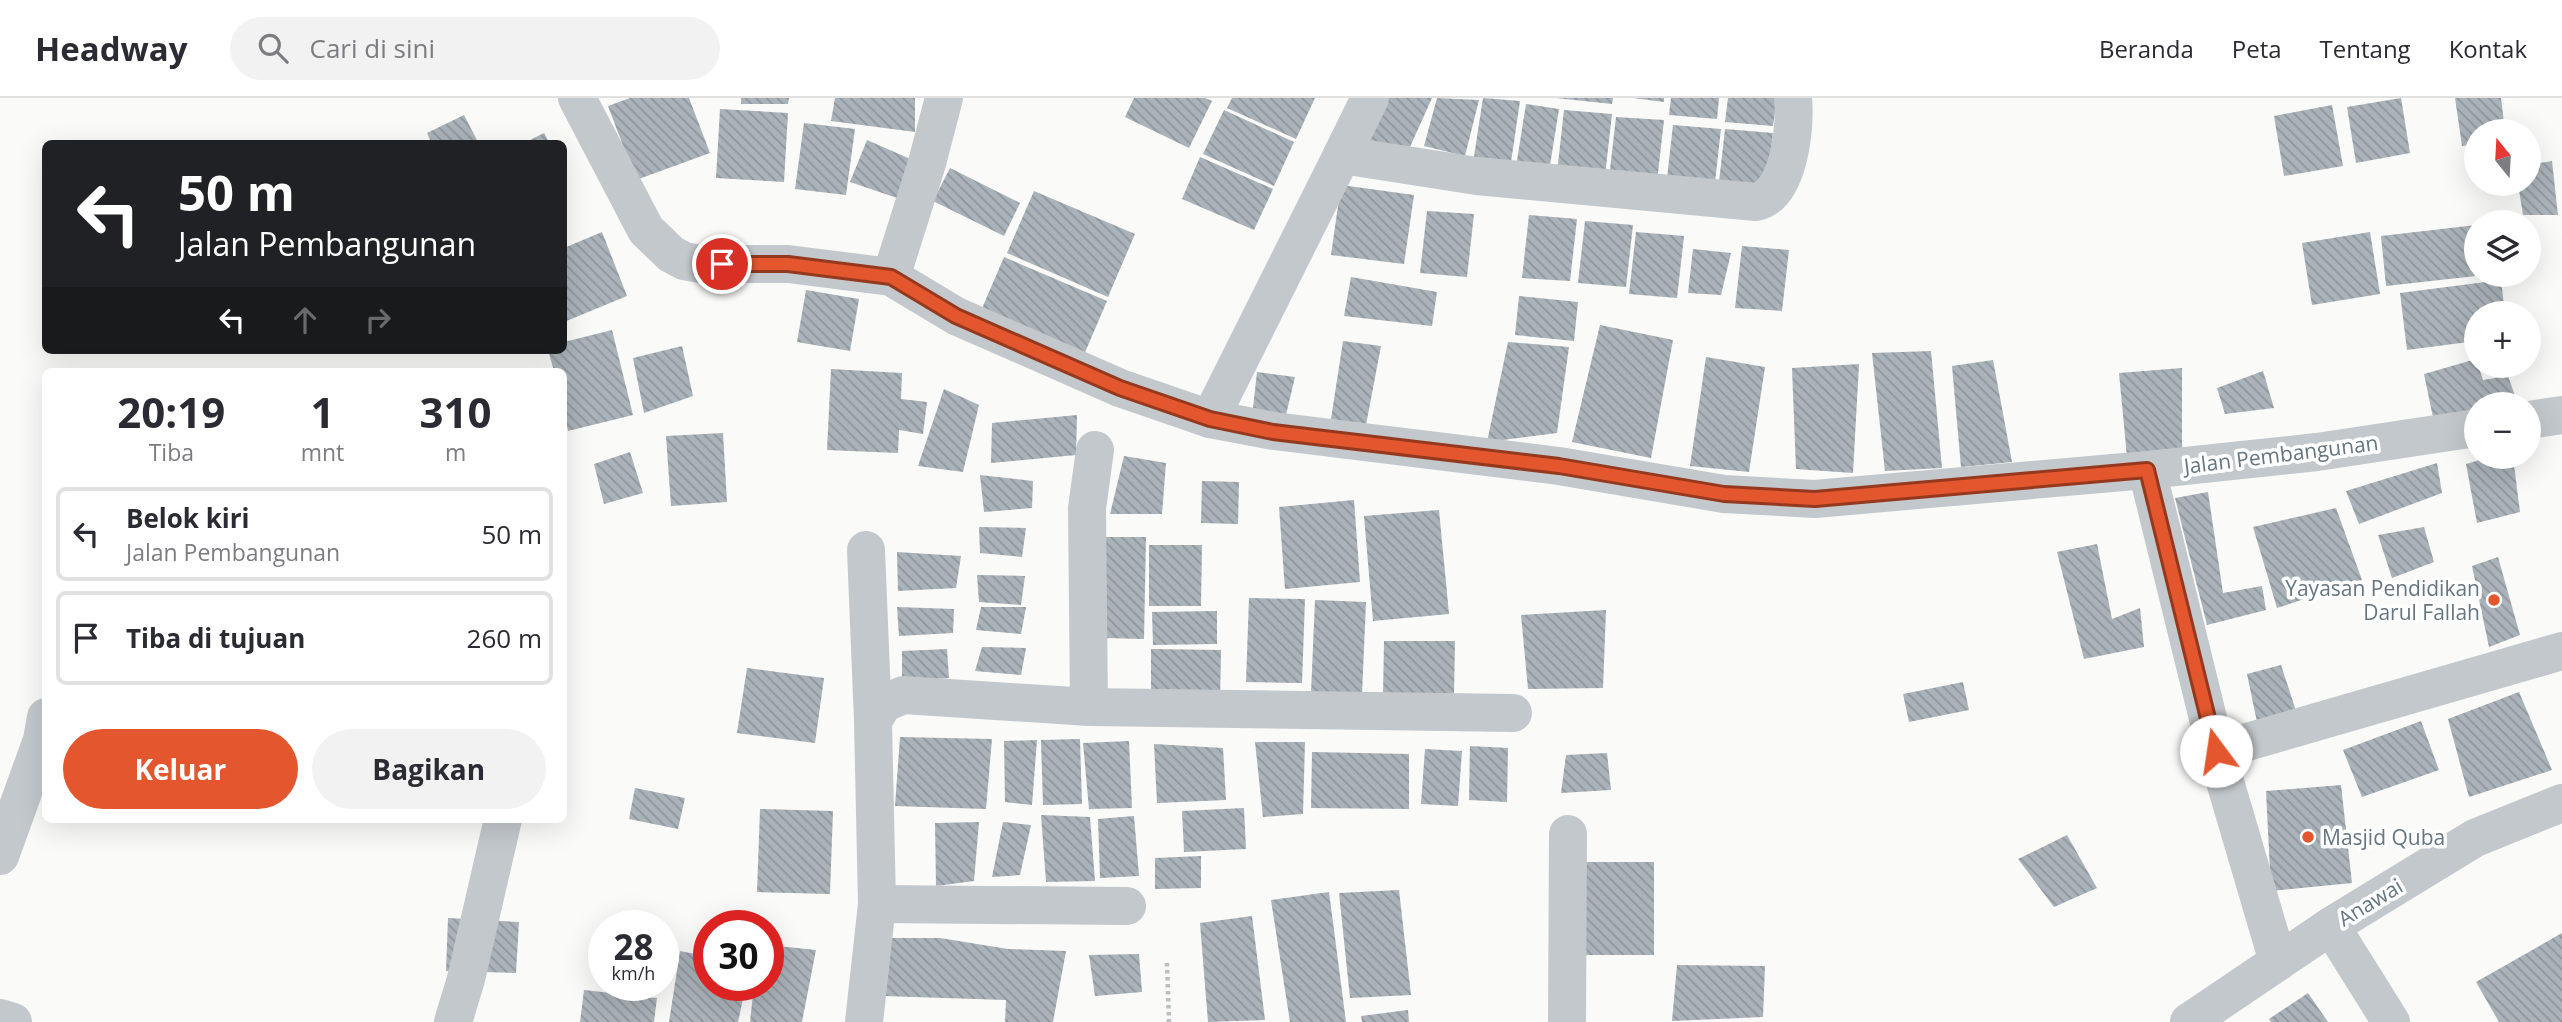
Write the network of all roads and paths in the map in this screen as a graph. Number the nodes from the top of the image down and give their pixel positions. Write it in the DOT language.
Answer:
graph roads {
  1 [pos="577,98"];
  2 [pos="944,98"];
  3 [pos="1370,98"];
  4 [pos="1793,98"];
  5 [pos="1342,155"];
  6 [pos="891,277"];
  7 [pos="2562,415"];
  8 [pos="2541,418"];
  9 [pos="1210,419"];
  10 [pos="2464,430"];
  11 [pos="1095,450"];
  12 [pos="2147,470"];
  13 [pos="866,550"];
  14 [pos="2562,651"];
  15 [pos="1089,707"];
  16 [pos="1513,713"];
  17 [pos="873,721"];
  18 [pos="42,740"];
  19 [pos="2216,751"];
  20 [pos="2562,803"];
  21 [pos="502,823"];
  22 [pos="1568,834"];
  23 [pos="0,856"];
  24 [pos="877,904"];
  25 [pos="1127,906"];
  26 [pos="2331,926"];
  27 [pos="2278,962"];
  28 [pos="1167,963"];
  29 [pos="0,1018"];
  30 [pos="13,1022"];
  31 [pos="453,1022"];
  32 [pos="864,1022"];
  33 [pos="1169,1022"];
  34 [pos="1567,1022"];
  35 [pos="2189,1022"];
  36 [pos="2391,1022"];
  1 -- 6 [label="street, Jalan Pembangunan"];
  2 -- 6 [label="street"];
  3 -- 5 [label="street"];
  4 -- 5 [label="street"];
  5 -- 9 [label="street"];
  6 -- 9 [label="street, Jalan Pembangunan"];
  7 -- 8 [label="street"];
  9 -- 12 [label="street, Jalan Pembangunan"];
  10 -- 12 [label="street, Jalan Pembangunan"];
  11 -- 15 [label="street"];
  12 -- 19 [label="street"];
  13 -- 17 [label="street"];
  14 -- 19 [label="street"];
  15 -- 16 [label="street"];
  15 -- 17 [label="street"];
  17 -- 24 [label="street"];
  18 -- 23 [label="street"];
  19 -- 27 [label="street"];
  20 -- 26 [label="street, Anawai"];
  21 -- 31 [label="street"];
  22 -- 34 [label="street"];
  24 -- 25 [label="street"];
  24 -- 32 [label="street"];
  26 -- 27 [label="street, Anawai"];
  26 -- 36 [label="street"];
  27 -- 35 [label="street, Anawai"];
  28 -- 33 [label="path"];
  29 -- 30 [label="street"];
}
